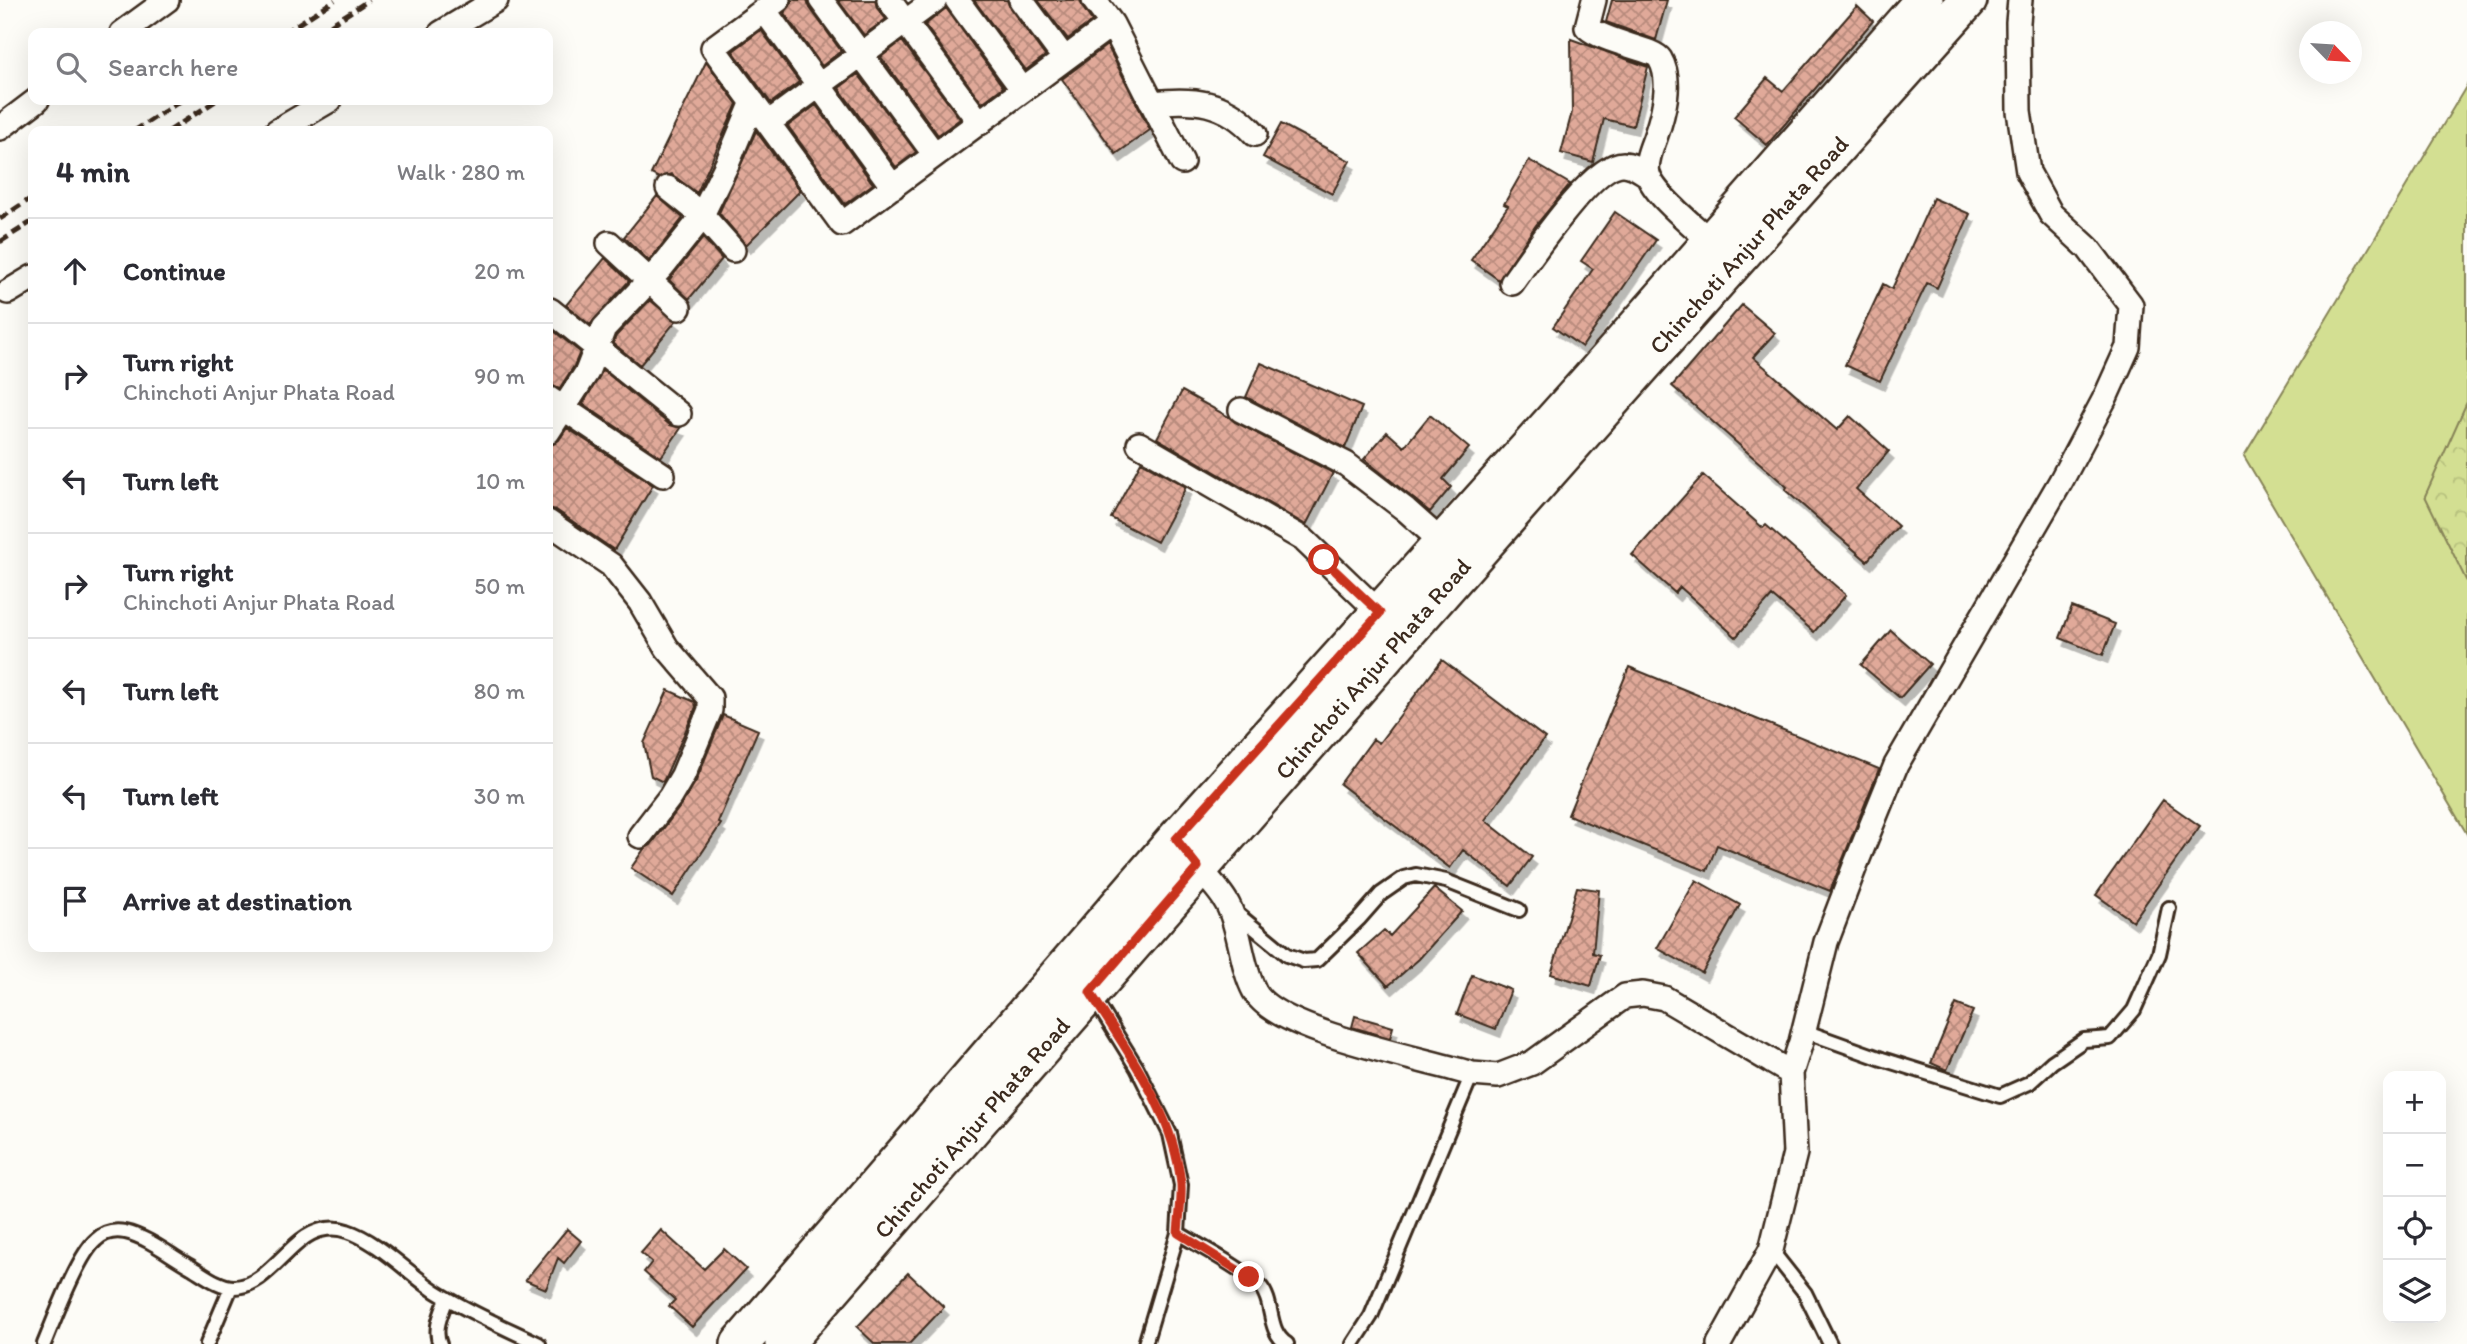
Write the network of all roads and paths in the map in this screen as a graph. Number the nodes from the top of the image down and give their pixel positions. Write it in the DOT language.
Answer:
graph roads {
  1 [pos="167,0"];
  2 [pos="496,0"];
  3 [pos="821,0"];
  4 [pos="889,0"];
  5 [pos="935,0"];
  6 [pos="957,0"];
  7 [pos="1021,0"];
  8 [pos="1594,0"];
  9 [pos="1924,0"];
  10 [pos="1968,0"];
  11 [pos="2020,0"];
  12 [pos="771,5"];
  13 [pos="1102,8"];
  14 [pos="905,22"];
  15 [pos="129,28"];
  16 [pos="448,28"];
  17 [pos="862,54"];
  18 [pos="1064,58"];
  19 [pos="819,86"];
  20 [pos="1023,90"];
  21 [pos="753,102"];
  22 [pos="1152,103"];
  23 [pos="30,105"];
  24 [pos="321,105"];
  25 [pos="768,123"];
  26 [pos="979,123"];
  27 [pos="286,126"];
  28 [pos="0,128"];
  29 [pos="1255,134"];
  30 [pos="935,155"];
  31 [pos="1182,162"];
  32 [pos="1648,175"];
  33 [pos="893,187"];
  34 [pos="668,188"];
  35 [pos="702,215"];
  36 [pos="1710,241"];
  37 [pos="609,243"];
  38 [pos="733,250"];
  39 [pos="28,280"];
  40 [pos="650,280"];
  41 [pos="1512,283"];
  42 [pos="8,292"];
  43 [pos="678,308"];
  44 [pos="553,312"];
  45 [pos="596,345"];
  46 [pos="556,403"];
  47 [pos="1241,410"];
  48 [pos="679,414"];
  49 [pos="1139,444"];
  50 [pos="663,475"];
  51 [pos="553,525"];
  52 [pos="1443,543"];
  53 [pos="1380,613"];
  54 [pos="640,836"];
  55 [pos="1187,853"];
  56 [pos="1228,905"];
  57 [pos="2169,908"];
  58 [pos="1519,910"];
  59 [pos="1079,978"];
  60 [pos="1804,1031"];
  61 [pos="1791,1073"];
  62 [pos="1472,1074"];
  63 [pos="1178,1233"];
  64 [pos="1771,1250"];
  65 [pos="231,1287"];
  66 [pos="447,1298"];
  67 [pos="44,1344"];
  68 [pos="207,1344"];
  69 [pos="440,1344"];
  70 [pos="539,1344"];
  71 [pos="740,1344"];
  72 [pos="784,1344"];
  73 [pos="1144,1344"];
  74 [pos="1287,1344"];
  75 [pos="1353,1344"];
  76 [pos="1718,1344"];
  77 [pos="1830,1344"];
  1 -- 15 [label="street"];
  2 -- 16 [label="street"];
  3 -- 17 [label="street"];
  4 -- 14 [label="street"];
  5 -- 14 [label="street"];
  6 -- 20 [label="street"];
  7 -- 18 [label="street"];
  8 -- 32 [label="street"];
  9 -- 36 [label="main road, Chinchoti Anjur Phata Road"];
  10 -- 55 [label="main road, Chinchoti Anjur Phata Road"];
  11 -- 60 [label="street"];
  12 -- 19 [label="street"];
  12 -- 21 [label="street"];
  13 -- 18 [label="street"];
  13 -- 22 [label="street"];
  14 -- 17 [label="street"];
  14 -- 26 [label="street"];
  17 -- 19 [label="street"];
  17 -- 30 [label="street"];
  18 -- 20 [label="street"];
  19 -- 25 [label="street"];
  19 -- 33 [label="street"];
  20 -- 26 [label="street"];
  21 -- 25 [label="street"];
  21 -- 35 [label="street"];
  22 -- 29 [label="street"];
  22 -- 31 [label="street"];
  23 -- 28 [label="street"];
  24 -- 27 [label="street"];
  25 -- 33 [label="street"];
  26 -- 30 [label="street"];
  30 -- 33 [label="street"];
  32 -- 36 [label="street"];
  32 -- 41 [label="street"];
  34 -- 35 [label="street"];
  35 -- 38 [label="street"];
  35 -- 40 [label="street"];
  36 -- 52 [label="main road, Chinchoti Anjur Phata Road"];
  37 -- 40 [label="street"];
  39 -- 42 [label="street"];
  40 -- 43 [label="street"];
  40 -- 45 [label="street"];
  44 -- 45 [label="street"];
  45 -- 46 [label="street"];
  45 -- 48 [label="street"];
  46 -- 50 [label="street"];
  47 -- 52 [label="street"];
  49 -- 53 [label="street"];
  51 -- 54 [label="street"];
  52 -- 53 [label="main road, Chinchoti Anjur Phata Road"];
  53 -- 55 [label="main road, Chinchoti Anjur Phata Road"];
  55 -- 56 [label="street"];
  55 -- 59 [label="main road, Chinchoti Anjur Phata Road"];
  56 -- 58 [label="lane"];
  56 -- 62 [label="street"];
  57 -- 60 [label="lane"];
  59 -- 63 [label="lane"];
  59 -- 71 [label="main road, Chinchoti Anjur Phata Road"];
  59 -- 72 [label="main road, Chinchoti Anjur Phata Road"];
  60 -- 61 [label="street"];
  61 -- 62 [label="street"];
  61 -- 64 [label="street"];
  62 -- 75 [label="lane"];
  63 -- 73 [label="lane"];
  63 -- 74 [label="lane"];
  64 -- 76 [label="street"];
  64 -- 77 [label="lane"];
  65 -- 66 [label="lane"];
  65 -- 67 [label="lane"];
  65 -- 68 [label="lane"];
  66 -- 69 [label="lane"];
  66 -- 70 [label="lane"];
}
